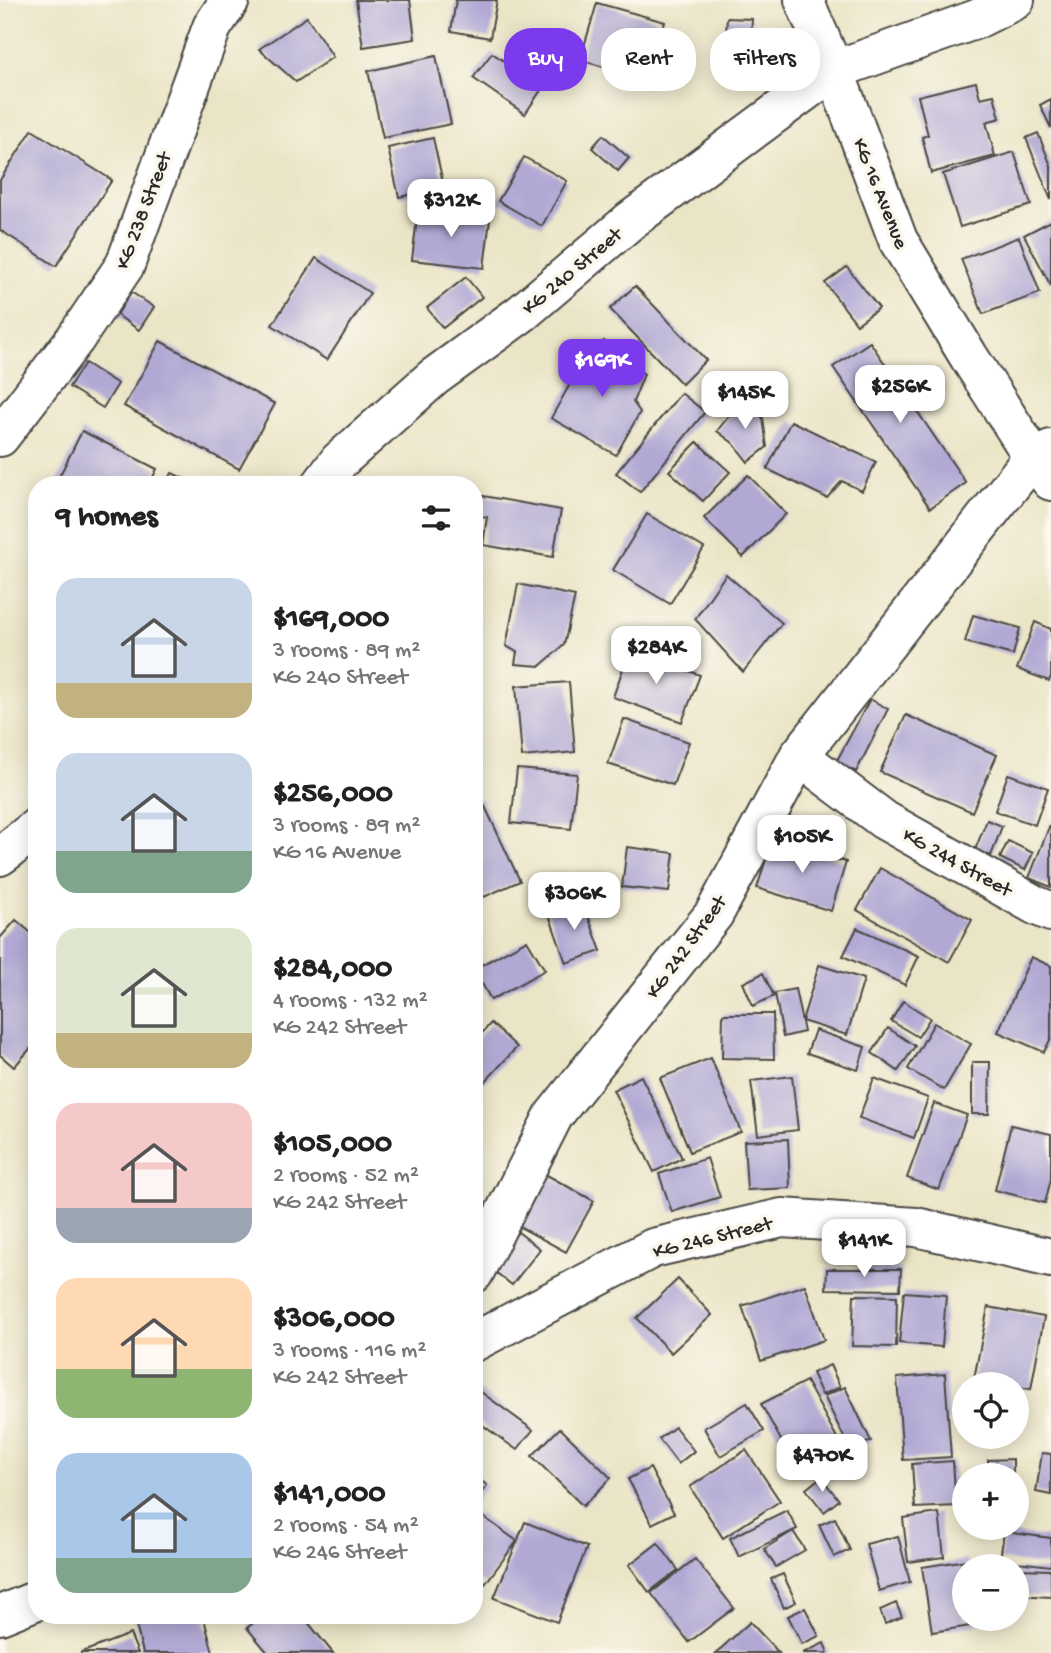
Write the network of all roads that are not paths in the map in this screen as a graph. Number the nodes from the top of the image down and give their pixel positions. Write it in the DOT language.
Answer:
graph roads {
  1 [pos="230,0"];
  2 [pos="804,0"];
  3 [pos="1015,0"];
  4 [pos="834,70"];
  5 [pos="0,437"];
  6 [pos="1045,462"];
  7 [pos="328,476"];
  8 [pos="799,756"];
  9 [pos="28,834"];
  10 [pos="0,856"];
  11 [pos="1051,912"];
  12 [pos="483,1255"];
  13 [pos="1051,1258"];
  14 [pos="483,1337"];
  15 [pos="28,1604"];
  16 [pos="0,1615"];
  1 -- 5 [label="street, KG 238 Street"];
  2 -- 4 [label="street, KG 16 Avenue"];
  3 -- 4 [label="street, KG 240 Street"];
  4 -- 6 [label="street, KG 16 Avenue"];
  4 -- 7 [label="street, KG 240 Street"];
  6 -- 8 [label="street, KG 242 Street"];
  8 -- 11 [label="street, KG 244 Street"];
  8 -- 12 [label="street, KG 242 Street"];
  9 -- 10 [label="street"];
  13 -- 14 [label="street, KG 246 Street"];
  15 -- 16 [label="street"];
}
